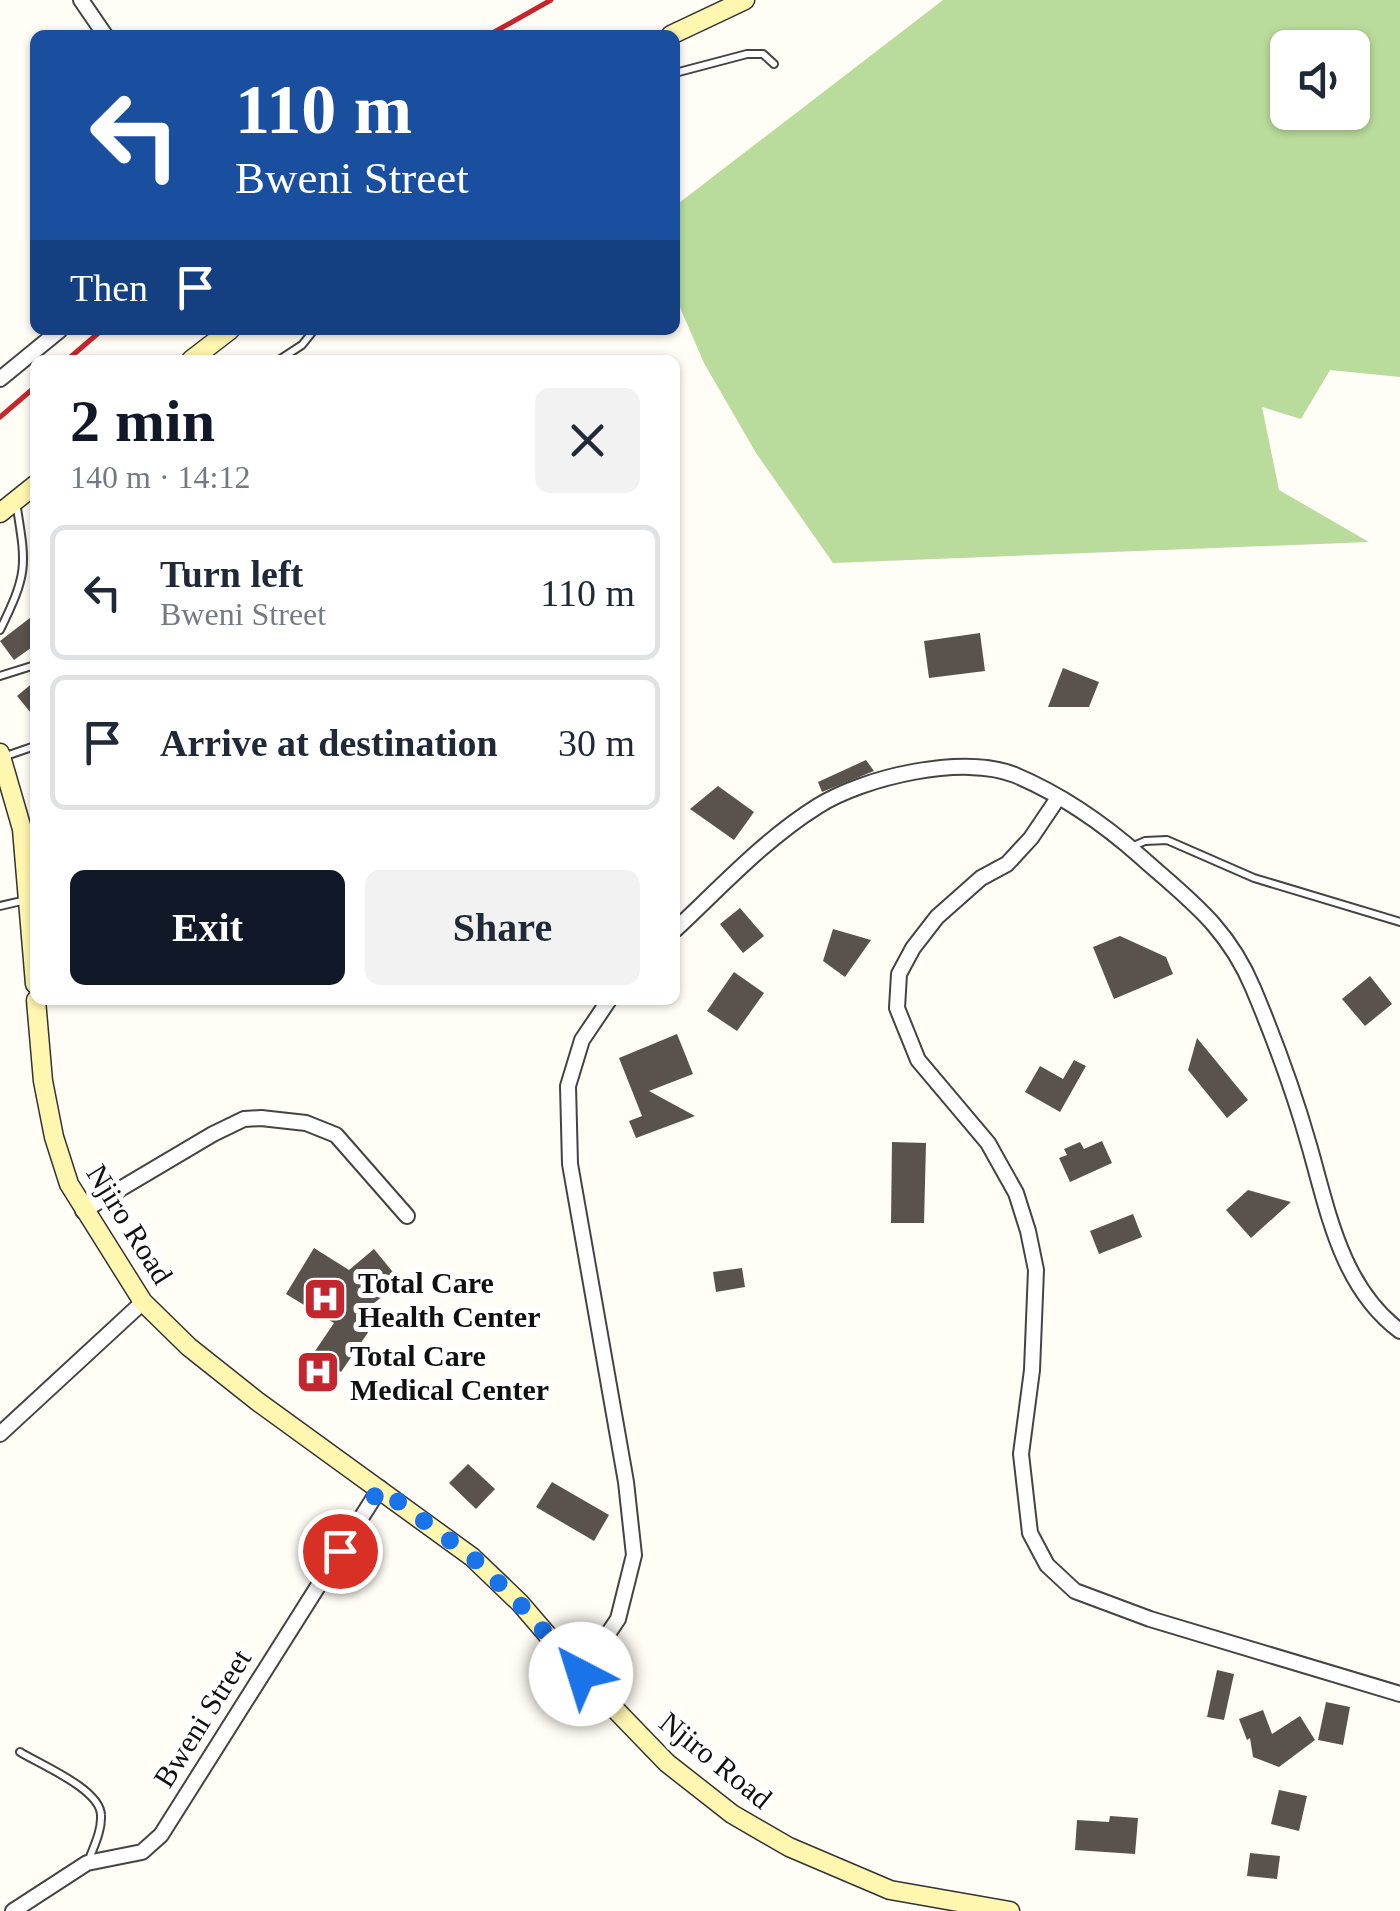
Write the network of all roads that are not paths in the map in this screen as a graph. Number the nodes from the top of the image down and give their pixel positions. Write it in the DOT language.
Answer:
graph roads {
  1 [pos="82,0"];
  2 [pos="744,0"];
  3 [pos="103,30"];
  4 [pos="680,31"];
  5 [pos="774,64"];
  6 [pos="680,73"];
  7 [pos="54,335"];
  8 [pos="224,335"];
  9 [pos="310,335"];
  10 [pos="198,355"];
  11 [pos="287,355"];
  12 [pos="0,379"];
  13 [pos="30,489"];
  14 [pos="16,500"];
  15 [pos="0,513"];
  16 [pos="0,630"];
  17 [pos="30,667"];
  18 [pos="0,676"];
  19 [pos="30,747"];
  20 [pos="1,755"];
  21 [pos="1058,798"];
  22 [pos="1130,847"];
  23 [pos="28,900"];
  24 [pos="0,906"];
  25 [pos="1400,922"];
  26 [pos="30,924"];
  27 [pos="680,925"];
  28 [pos="36,1005"];
  29 [pos="606,1005"];
  30 [pos="82,1211"];
  31 [pos="407,1216"];
  32 [pos="144,1302"];
  33 [pos="1400,1331"];
  34 [pos="0,1434"];
  35 [pos="380,1488"];
  36 [pos="581,1674"];
  37 [pos="1400,1694"];
  38 [pos="20,1752"];
  39 [pos="87,1864"];
  40 [pos="13,1911"];
  41 [pos="1010,1911"];
  1 -- 3 [label="street"];
  2 -- 4 [label="street"];
  5 -- 6 [label="lane"];
  7 -- 12 [label="street"];
  8 -- 10 [label="street"];
  9 -- 11 [label="lane"];
  13 -- 14 [label="street"];
  14 -- 15 [label="street"];
  14 -- 16 [label="lane"];
  17 -- 18 [label="lane"];
  19 -- 20 [label="lane"];
  20 -- 23 [label="street"];
  21 -- 22 [label="street"];
  21 -- 27 [label="street"];
  21 -- 37 [label="street"];
  22 -- 25 [label="lane"];
  22 -- 33 [label="street"];
  23 -- 24 [label="lane"];
  23 -- 26 [label="street"];
  28 -- 30 [label="street, Njiro Road"];
  29 -- 36 [label="street"];
  30 -- 31 [label="street"];
  30 -- 32 [label="street, Njiro Road"];
  32 -- 34 [label="street"];
  32 -- 35 [label="street, Njiro Road"];
  35 -- 36 [label="street, Njiro Road"];
  35 -- 39 [label="street, Bweni Street"];
  36 -- 41 [label="street, Njiro Road"];
  38 -- 39 [label="lane"];
  39 -- 40 [label="street, Bweni Street"];
}
